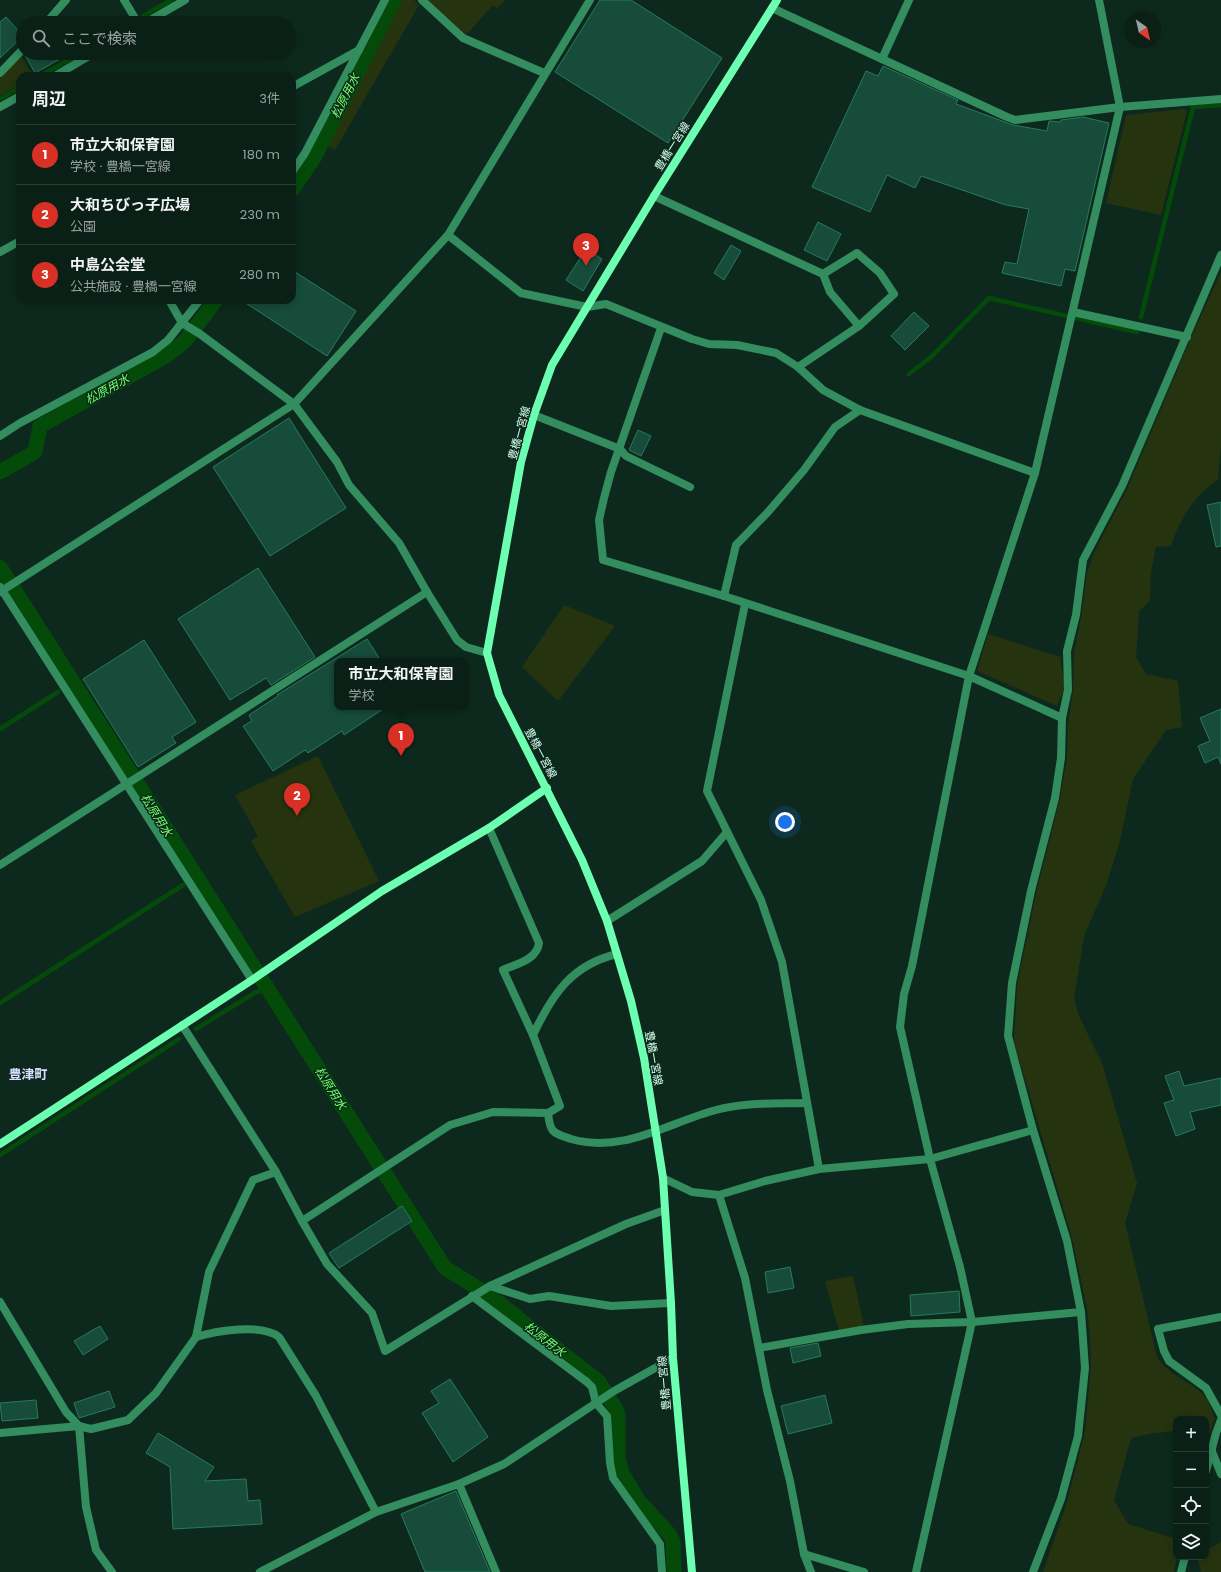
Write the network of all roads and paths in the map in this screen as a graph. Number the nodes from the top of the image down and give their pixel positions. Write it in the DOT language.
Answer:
graph roads {
  1 [pos="66,0"];
  2 [pos="124,0"];
  3 [pos="185,0"];
  4 [pos="385,0"];
  5 [pos="422,0"];
  6 [pos="590,0"];
  7 [pos="777,0"];
  8 [pos="909,0"];
  9 [pos="1099,0"];
  10 [pos="772,8"];
  11 [pos="52,16"];
  12 [pos="134,16"];
  13 [pos="157,16"];
  14 [pos="359,50"];
  15 [pos="16,56"];
  16 [pos="882,59"];
  17 [pos="82,60"];
  18 [pos="62,72"];
  19 [pos="0,73"];
  20 [pos="544,73"];
  21 [pos="296,85"];
  22 [pos="16,98"];
  23 [pos="1221,99"];
  24 [pos="0,107"];
  25 [pos="1120,107"];
  26 [pos="296,166"];
  27 [pos="654,196"];
  28 [pos="448,235"];
  29 [pos="16,243"];
  30 [pos="0,252"];
  31 [pos="1221,254"];
  32 [pos="823,274"];
  33 [pos="171,304"];
  34 [pos="197,304"];
  35 [pos="587,308"];
  36 [pos="1073,312"];
  37 [pos="182,323"];
  38 [pos="859,326"];
  39 [pos="661,328"];
  40 [pos="1187,337"];
  41 [pos="798,367"];
  42 [pos="294,404"];
  43 [pos="860,410"];
  44 [pos="534,415"];
  45 [pos="0,436"];
  46 [pos="620,449"];
  47 [pos="1035,473"];
  48 [pos="690,486"];
  49 [pos="1,590"];
  50 [pos="427,592"];
  51 [pos="724,596"];
  52 [pos="745,604"];
  53 [pos="487,653"];
  54 [pos="969,676"];
  55 [pos="1062,718"];
  56 [pos="126,784"];
  57 [pos="547,788"];
  58 [pos="489,828"];
  59 [pos="727,832"];
  60 [pos="0,865"];
  61 [pos="607,921"];
  62 [pos="617,954"];
  63 [pos="252,980"];
  64 [pos="182,1025"];
  65 [pos="533,1035"];
  66 [pos="807,1103"];
  67 [pos="548,1113"];
  68 [pos="1033,1130"];
  69 [pos="654,1133"];
  70 [pos="0,1144"];
  71 [pos="930,1159"];
  72 [pos="819,1169"];
  73 [pos="276,1172"];
  74 [pos="663,1178"];
  75 [pos="719,1195"];
  76 [pos="665,1210"];
  77 [pos="302,1221"];
  78 [pos="490,1287"];
  79 [pos="473,1296"];
  80 [pos="0,1302"];
  81 [pos="671,1303"];
  82 [pos="1081,1312"];
  83 [pos="1221,1317"];
  84 [pos="972,1322"];
  85 [pos="196,1337"];
  86 [pos="759,1348"];
  87 [pos="673,1358"];
  88 [pos="600,1401"];
  89 [pos="1221,1415"];
  90 [pos="1221,1420"];
  91 [pos="79,1426"];
  92 [pos="0,1433"];
  93 [pos="1211,1449"];
  94 [pos="1209,1458"];
  95 [pos="1221,1474"];
  96 [pos="459,1484"];
  97 [pos="376,1512"];
  98 [pos="804,1554"];
  99 [pos="1184,1560"];
  100 [pos="112,1572"];
  101 [pos="260,1572"];
  102 [pos="496,1572"];
  103 [pos="662,1572"];
  104 [pos="692,1572"];
  105 [pos="812,1572"];
  106 [pos="864,1572"];
  107 [pos="916,1572"];
  108 [pos="1033,1572"];
  109 [pos="1181,1572"];
  1 -- 11 [label="street"];
  2 -- 12 [label="street"];
  3 -- 13 [label="street"];
  4 -- 14 [label="street"];
  5 -- 20 [label="street"];
  6 -- 20 [label="street"];
  7 -- 10 [label="main road, 豊橋一宮線"];
  8 -- 16 [label="street"];
  9 -- 25 [label="street"];
  10 -- 16 [label="street"];
  10 -- 27 [label="main road, 豊橋一宮線"];
  14 -- 21 [label="street"];
  14 -- 26 [label="street"];
  15 -- 19 [label="street"];
  16 -- 25 [label="street"];
  17 -- 18 [label="street"];
  20 -- 28 [label="street"];
  22 -- 24 [label="street"];
  23 -- 25 [label="street"];
  25 -- 36 [label="street"];
  27 -- 32 [label="street"];
  27 -- 35 [label="main road, 豊橋一宮線"];
  28 -- 35 [label="street"];
  28 -- 42 [label="street"];
  29 -- 30 [label="street"];
  31 -- 40 [label="street"];
  32 -- 38 [label="street"];
  32 -- 38 [label="street"];
  33 -- 37 [label="street"];
  34 -- 37 [label="street"];
  35 -- 39 [label="street"];
  35 -- 44 [label="main road, 豊橋一宮線"];
  36 -- 40 [label="street"];
  36 -- 47 [label="street"];
  37 -- 42 [label="street"];
  37 -- 45 [label="street"];
  38 -- 41 [label="street"];
  39 -- 41 [label="street"];
  39 -- 46 [label="street"];
  40 -- 55 [label="street"];
  41 -- 43 [label="street"];
  42 -- 49 [label="street"];
  42 -- 50 [label="street"];
  43 -- 47 [label="street"];
  43 -- 51 [label="street"];
  44 -- 46 [label="street"];
  44 -- 53 [label="main road, 豊橋一宮線"];
  46 -- 48 [label="street"];
  46 -- 51 [label="street"];
  47 -- 54 [label="street"];
  49 -- 56 [label="street"];
  50 -- 53 [label="street"];
  50 -- 56 [label="street"];
  51 -- 52 [label="street"];
  52 -- 54 [label="street"];
  52 -- 59 [label="street"];
  53 -- 57 [label="main road, 豊橋一宮線"];
  54 -- 55 [label="street"];
  54 -- 71 [label="street"];
  55 -- 68 [label="street"];
  56 -- 60 [label="street"];
  56 -- 63 [label="street"];
  57 -- 58 [label="main road"];
  57 -- 61 [label="main road, 豊橋一宮線"];
  58 -- 63 [label="main road"];
  58 -- 65 [label="street"];
  59 -- 61 [label="street"];
  59 -- 66 [label="street"];
  61 -- 62 [label="main road, 豊橋一宮線"];
  62 -- 65 [label="street"];
  62 -- 69 [label="main road, 豊橋一宮線"];
  63 -- 64 [label="main road"];
  64 -- 70 [label="main road"];
  64 -- 73 [label="street"];
  65 -- 67 [label="street"];
  66 -- 69 [label="street"];
  66 -- 72 [label="street"];
  67 -- 69 [label="street"];
  67 -- 77 [label="street"];
  68 -- 71 [label="street"];
  68 -- 82 [label="street"];
  69 -- 74 [label="main road, 豊橋一宮線"];
  71 -- 72 [label="street"];
  71 -- 84 [label="street"];
  72 -- 75 [label="street"];
  73 -- 77 [label="street"];
  73 -- 85 [label="street"];
  74 -- 75 [label="street"];
  74 -- 76 [label="main road, 豊橋一宮線"];
  75 -- 86 [label="street"];
  76 -- 78 [label="street"];
  76 -- 81 [label="main road, 豊橋一宮線"];
  77 -- 79 [label="street"];
  78 -- 79 [label="street"];
  78 -- 81 [label="street"];
  79 -- 88 [label="street"];
  80 -- 91 [label="street"];
  81 -- 87 [label="main road, 豊橋一宮線"];
  82 -- 84 [label="street"];
  82 -- 108 [label="street"];
  83 -- 89 [label="street"];
  84 -- 86 [label="street"];
  84 -- 107 [label="street"];
  85 -- 91 [label="street"];
  85 -- 97 [label="street"];
  86 -- 98 [label="street"];
  87 -- 88 [label="street"];
  87 -- 104 [label="main road, 豊橋一宮線"];
  88 -- 96 [label="street"];
  88 -- 103 [label="street"];
  90 -- 93 [label="street"];
  91 -- 92 [label="street"];
  91 -- 100 [label="street"];
  93 -- 94 [label="street"];
  93 -- 95 [label="street"];
  96 -- 97 [label="street"];
  96 -- 102 [label="street"];
  97 -- 101 [label="street"];
  98 -- 105 [label="street"];
  98 -- 106 [label="street"];
  99 -- 109 [label="street"];
}
